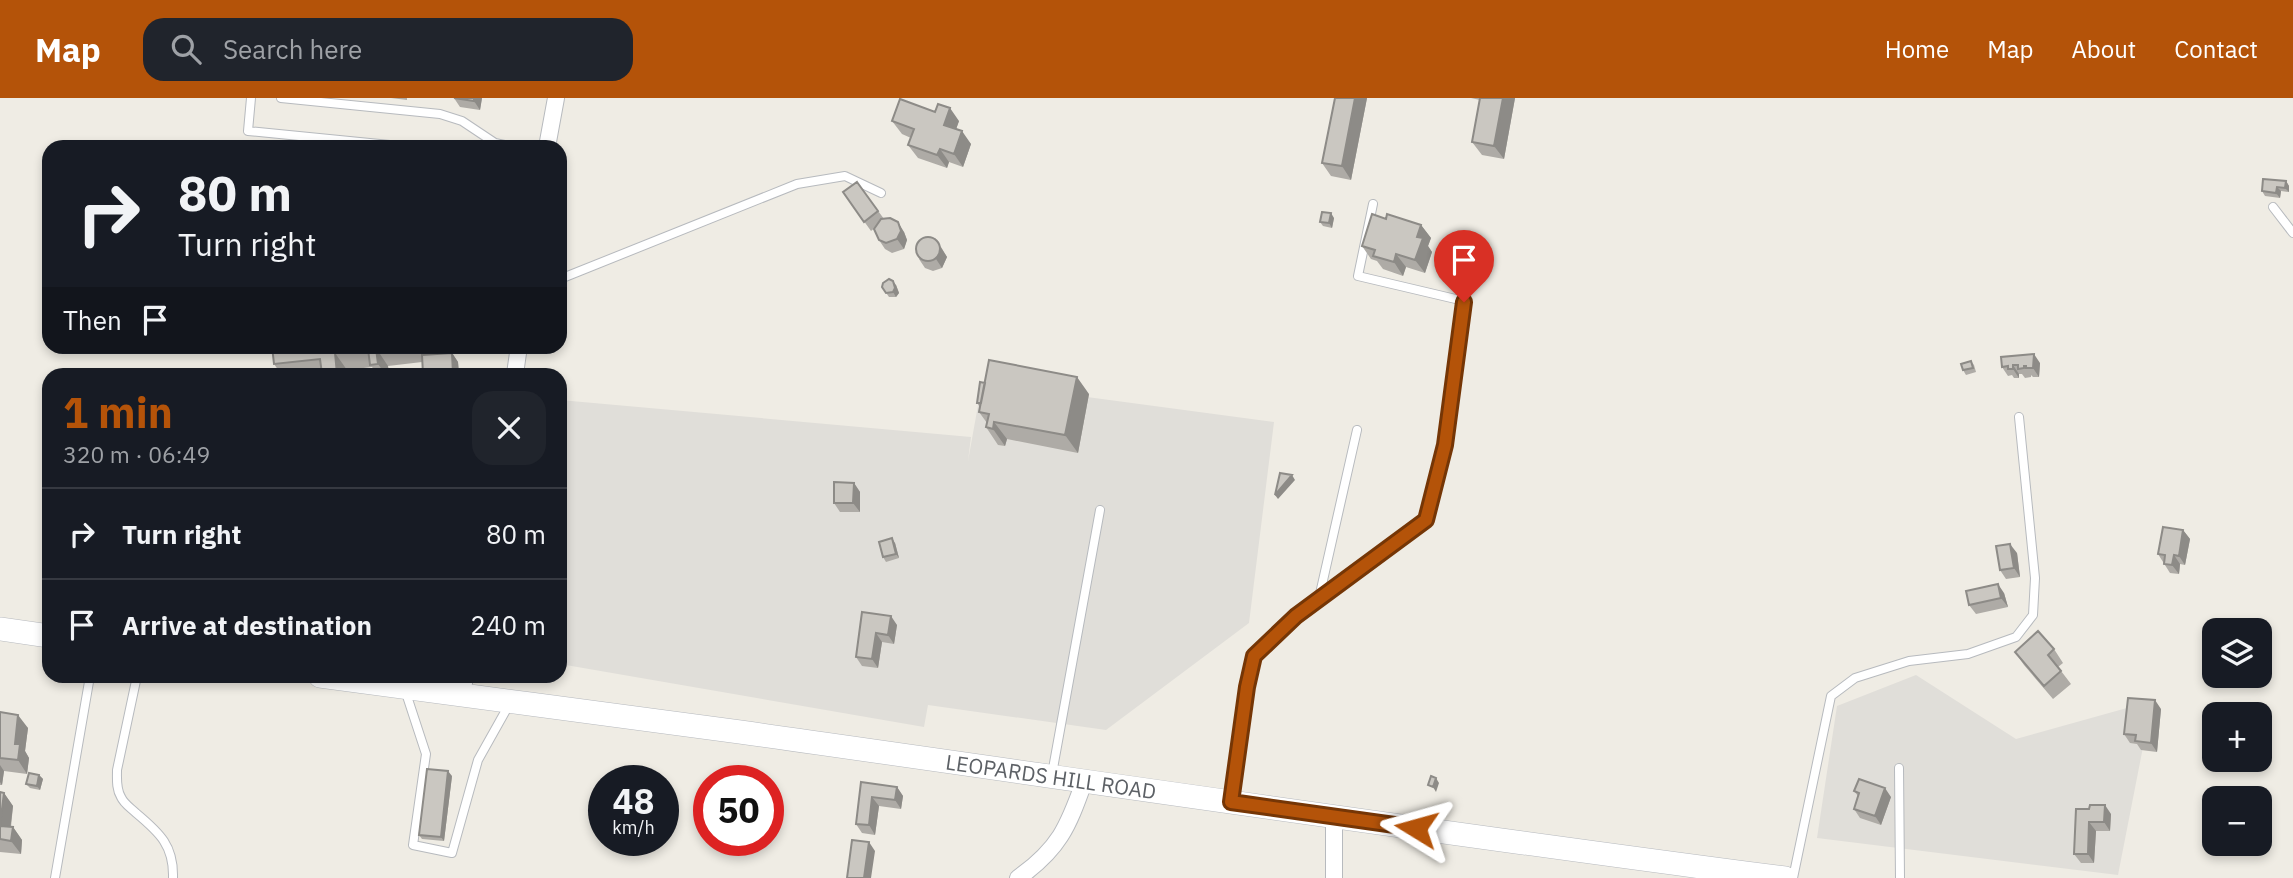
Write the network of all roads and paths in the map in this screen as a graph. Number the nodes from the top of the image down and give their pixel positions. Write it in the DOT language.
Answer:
graph roads {
  1 [pos="251,98"];
  2 [pos="281,98"];
  3 [pos="556,98"];
  4 [pos="339,140"];
  5 [pos="490,140"];
  6 [pos="548,140"];
  7 [pos="881,193"];
  8 [pos="1373,204"];
  9 [pos="2273,207"];
  10 [pos="2293,233"];
  11 [pos="567,276"];
  12 [pos="2019,417"];
  13 [pos="1357,430"];
  14 [pos="1100,510"];
  15 [pos="1320,598"];
  16 [pos="0,629"];
  17 [pos="42,635"];
  18 [pos="89,683"];
  19 [pos="136,683"];
  20 [pos="369,683"];
  21 [pos="463,686"];
  22 [pos="404,688"];
  23 [pos="510,702"];
  24 [pos="1899,768"];
  25 [pos="1052,777"];
  26 [pos="1084,782"];
  27 [pos="1231,802"];
  28 [pos="1334,816"];
  29 [pos="55,878"];
  30 [pos="173,878"];
  31 [pos="1018,878"];
  32 [pos="1334,878"];
  33 [pos="1785,878"];
  34 [pos="1793,878"];
  35 [pos="1900,878"];
  1 -- 4 [label="lane"];
  2 -- 5 [label="lane"];
  3 -- 6 [label="street"];
  7 -- 11 [label="lane"];
  8 -- 15 [label="lane"];
  9 -- 10 [label="lane"];
  12 -- 34 [label="lane"];
  13 -- 15 [label="lane"];
  14 -- 25 [label="lane"];
  15 -- 27 [label="lane"];
  16 -- 17 [label="main road"];
  18 -- 29 [label="lane"];
  19 -- 30 [label="lane"];
  20 -- 22 [label="main road, LEOPARDS HILL ROAD"];
  21 -- 22 [label="main road, LEOPARDS HILL ROAD"];
  21 -- 23 [label="main road, LEOPARDS HILL ROAD"];
  22 -- 23 [label="lane"];
  23 -- 25 [label="main road, LEOPARDS HILL ROAD"];
  24 -- 35 [label="lane"];
  25 -- 26 [label="main road, LEOPARDS HILL ROAD"];
  26 -- 27 [label="main road, LEOPARDS HILL ROAD"];
  26 -- 31 [label="street"];
  27 -- 28 [label="main road, LEOPARDS HILL ROAD"];
  28 -- 32 [label="street"];
  28 -- 33 [label="main road, LEOPARDS HILL ROAD"];
}
